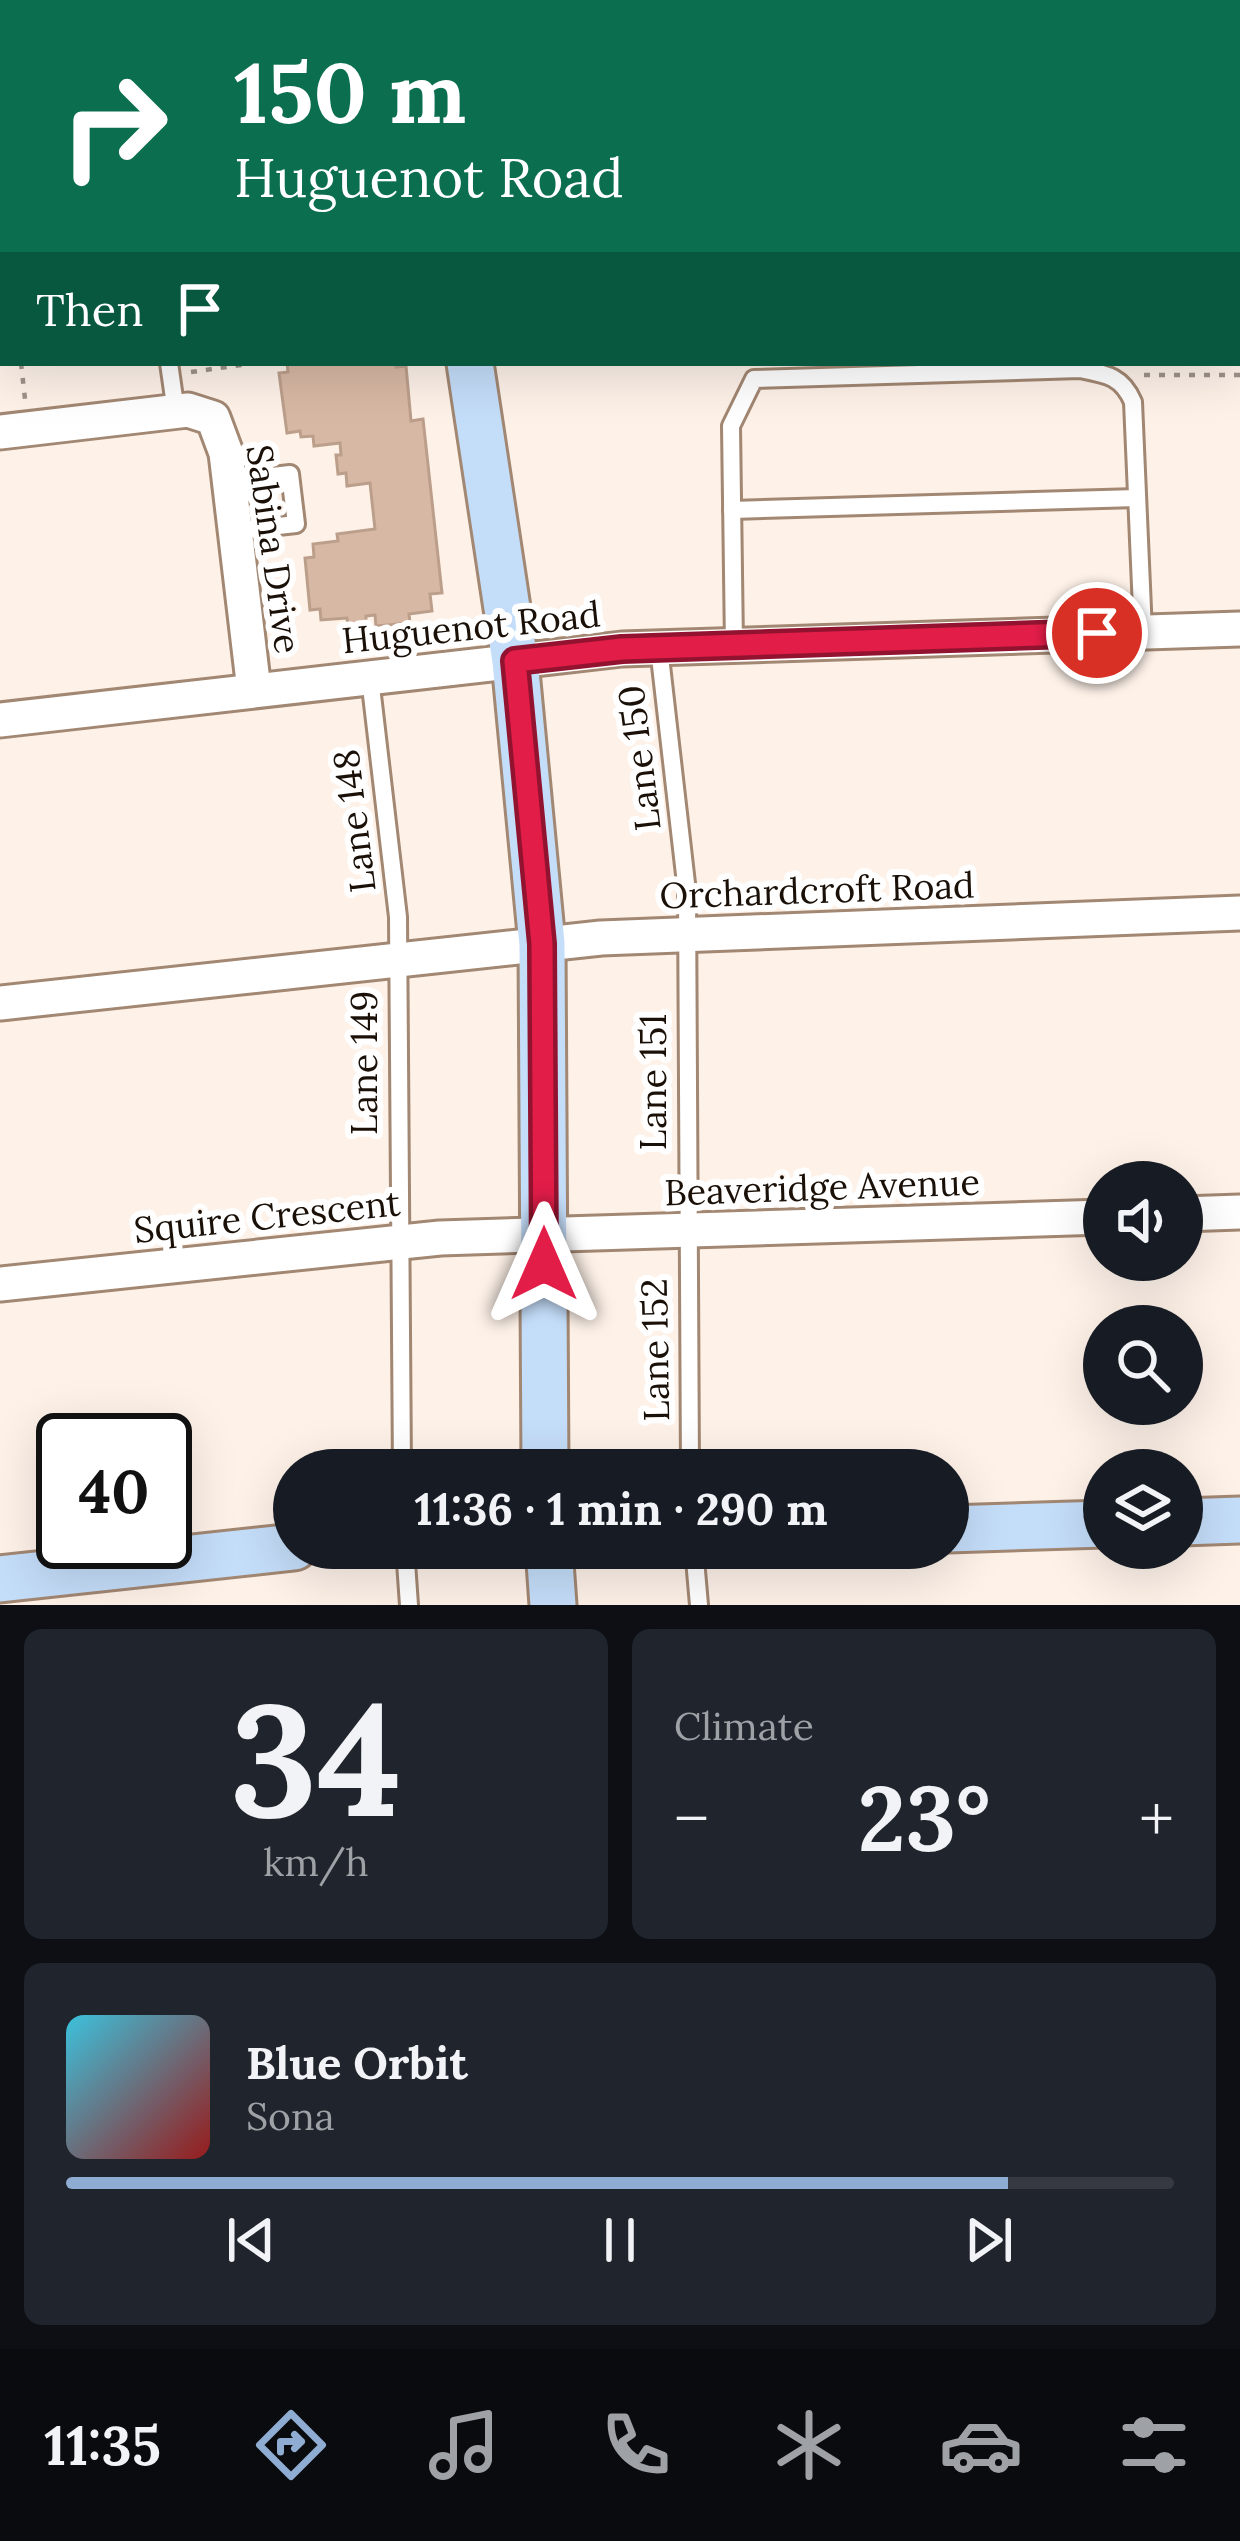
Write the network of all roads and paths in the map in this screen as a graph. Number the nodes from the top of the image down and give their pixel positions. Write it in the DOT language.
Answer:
graph roads {
  1 [pos="21,366"];
  2 [pos="170,366"];
  3 [pos="228,366"];
  4 [pos="470,366"];
  5 [pos="1079,366"];
  6 [pos="754,371"];
  7 [pos="1113,375"];
  8 [pos="1240,375"];
  9 [pos="182,398"];
  10 [pos="26,402"];
  11 [pos="0,432"];
  12 [pos="229,481"];
  13 [pos="1137,498"];
  14 [pos="732,510"];
  15 [pos="234,531"];
  16 [pos="1240,629"];
  17 [pos="1142,632"];
  18 [pos="734,645"];
  19 [pos="659,648"];
  20 [pos="515,661"];
  21 [pos="370,678"];
  22 [pos="254,690"];
  23 [pos="0,720"];
  24 [pos="1240,913"];
  25 [pos="686,933"];
  26 [pos="542,944"];
  27 [pos="397,957"];
  28 [pos="0,1003"];
  29 [pos="1240,1212"];
  30 [pos="1203,1213"];
  31 [pos="1083,1218"];
  32 [pos="687,1230"];
  33 [pos="543,1234"];
  34 [pos="398,1241"];
  35 [pos="0,1284"];
  36 [pos="402,1449"];
  37 [pos="545,1449"];
  38 [pos="690,1449"];
  39 [pos="1240,1520"];
  40 [pos="1203,1521"];
  41 [pos="1083,1525"];
  42 [pos="969,1528"];
  43 [pos="273,1548"];
  44 [pos="406,1569"];
  45 [pos="550,1569"];
  46 [pos="696,1569"];
  47 [pos="0,1579"];
  48 [pos="409,1605"];
  49 [pos="553,1605"];
  50 [pos="700,1605"];
  1 -- 10 [label="path"];
  2 -- 9 [label="lane"];
  3 -- 9 [label="path"];
  4 -- 20 [label="street"];
  5 -- 6 [label="lane"];
  5 -- 7 [label="lane"];
  6 -- 14 [label="lane"];
  7 -- 8 [label="path"];
  7 -- 13 [label="lane"];
  9 -- 11 [label="street"];
  9 -- 12 [label="street, Sabina Drive"];
  12 -- 15 [label="street, Sabina Drive"];
  12 -- 15 [label="lane"];
  13 -- 14 [label="lane"];
  13 -- 17 [label="lane"];
  14 -- 18 [label="lane"];
  15 -- 22 [label="street, Sabina Drive"];
  16 -- 17 [label="street, Huguenot Road"];
  17 -- 18 [label="street, Huguenot Road"];
  18 -- 19 [label="street, Huguenot Road"];
  19 -- 20 [label="street, Huguenot Road"];
  19 -- 25 [label="lane, Lane 150"];
  20 -- 21 [label="street, Huguenot Road"];
  20 -- 26 [label="street"];
  21 -- 22 [label="street, Huguenot Road"];
  21 -- 27 [label="lane, Lane 148"];
  22 -- 23 [label="street, Huguenot Road"];
  24 -- 25 [label="street, Orchardcroft Road"];
  25 -- 26 [label="street, Orchardcroft Road"];
  25 -- 32 [label="lane, Lane 151"];
  26 -- 27 [label="street, Orchardcroft Road"];
  26 -- 33 [label="street"];
  27 -- 28 [label="street"];
  27 -- 34 [label="lane, Lane 149"];
  29 -- 30 [label="street"];
  31 -- 32 [label="street, Beaveridge Avenue"];
  32 -- 33 [label="street, Beaveridge Avenue"];
  32 -- 38 [label="lane, Lane 152"];
  33 -- 34 [label="street, Squire Crescent"];
  33 -- 37 [label="street"];
  34 -- 35 [label="street, Squire Crescent"];
  34 -- 36 [label="lane, Lane 149"];
  39 -- 40 [label="street"];
  41 -- 42 [label="street"];
  43 -- 47 [label="street"];
  44 -- 48 [label="lane"];
  45 -- 49 [label="street"];
  46 -- 50 [label="lane"];
}
